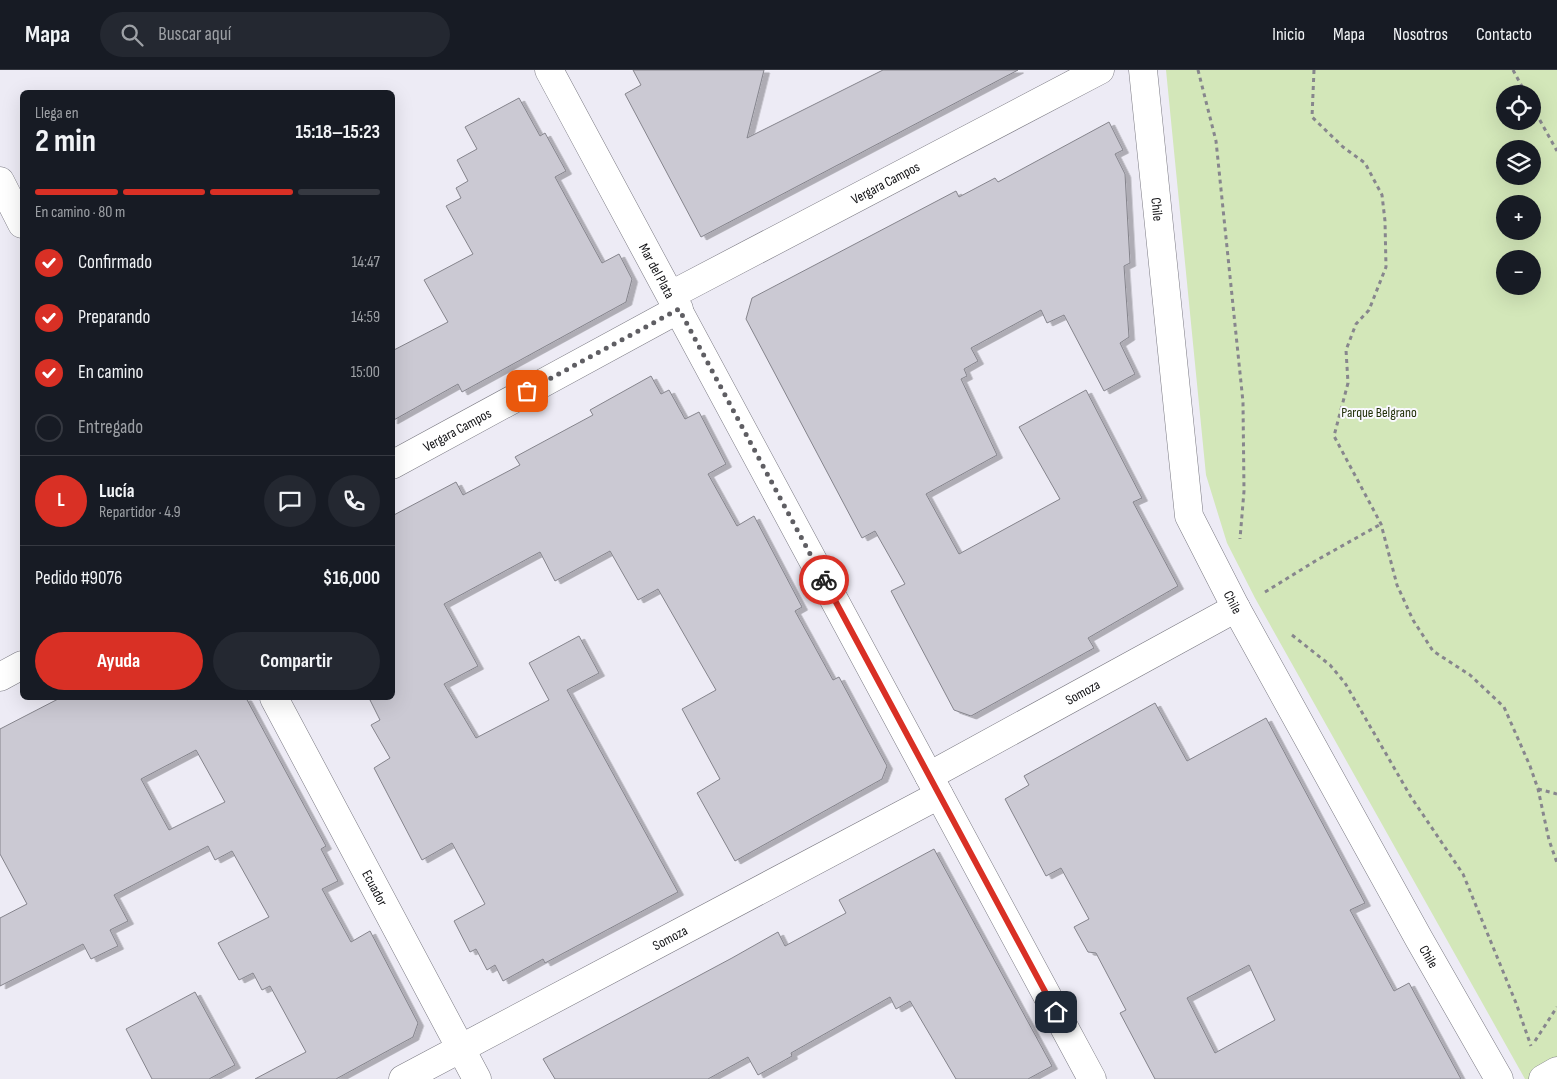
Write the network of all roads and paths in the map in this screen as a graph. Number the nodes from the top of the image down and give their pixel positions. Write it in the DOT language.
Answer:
graph roads {
  1 [pos="549,70"];
  2 [pos="1100,70"];
  3 [pos="1143,70"];
  4 [pos="1198,70"];
  5 [pos="1314,70"];
  6 [pos="1513,70"];
  7 [pos="1521,85"];
  8 [pos="1541,122"];
  9 [pos="1557,151"];
  10 [pos="0,181"];
  11 [pos="20,220"];
  12 [pos="675,302"];
  13 [pos="395,463"];
  14 [pos="1381,524"];
  15 [pos="1240,543"];
  16 [pos="1262,594"];
  17 [pos="1236,608"];
  18 [pos="1288,633"];
  19 [pos="20,666"];
  20 [pos="0,677"];
  21 [pos="275,700"];
  22 [pos="934,786"];
  23 [pos="1538,789"];
  24 [pos="1557,794"];
  25 [pos="1557,863"];
  26 [pos="1557,1006"];
  27 [pos="1535,1041"];
  28 [pos="460,1048"];
  29 [pos="1549,1075"];
  30 [pos="403,1079"];
  31 [pos="477,1079"];
  32 [pos="1092,1079"];
  33 [pos="1499,1079"];
  1 -- 12 [label="street, Mar del Plata"];
  2 -- 12 [label="street, Vergara Campos"];
  3 -- 17 [label="street, Chile"];
  4 -- 15 [label="path"];
  5 -- 14 [label="path"];
  6 -- 7 [label="path"];
  8 -- 9 [label="path"];
  10 -- 11 [label="street"];
  12 -- 13 [label="street, Vergara Campos"];
  12 -- 22 [label="street, Mar del Plata"];
  14 -- 16 [label="path"];
  14 -- 23 [label="path"];
  17 -- 22 [label="street, Somoza"];
  17 -- 33 [label="street, Chile"];
  18 -- 29 [label="path"];
  19 -- 20 [label="street"];
  21 -- 28 [label="street, Ecuador"];
  22 -- 28 [label="street, Somoza"];
  22 -- 32 [label="street, Mar del Plata"];
  23 -- 24 [label="path"];
  23 -- 25 [label="path"];
  26 -- 27 [label="path"];
  28 -- 30 [label="street, Somoza"];
  28 -- 31 [label="street, Ecuador"];
}
